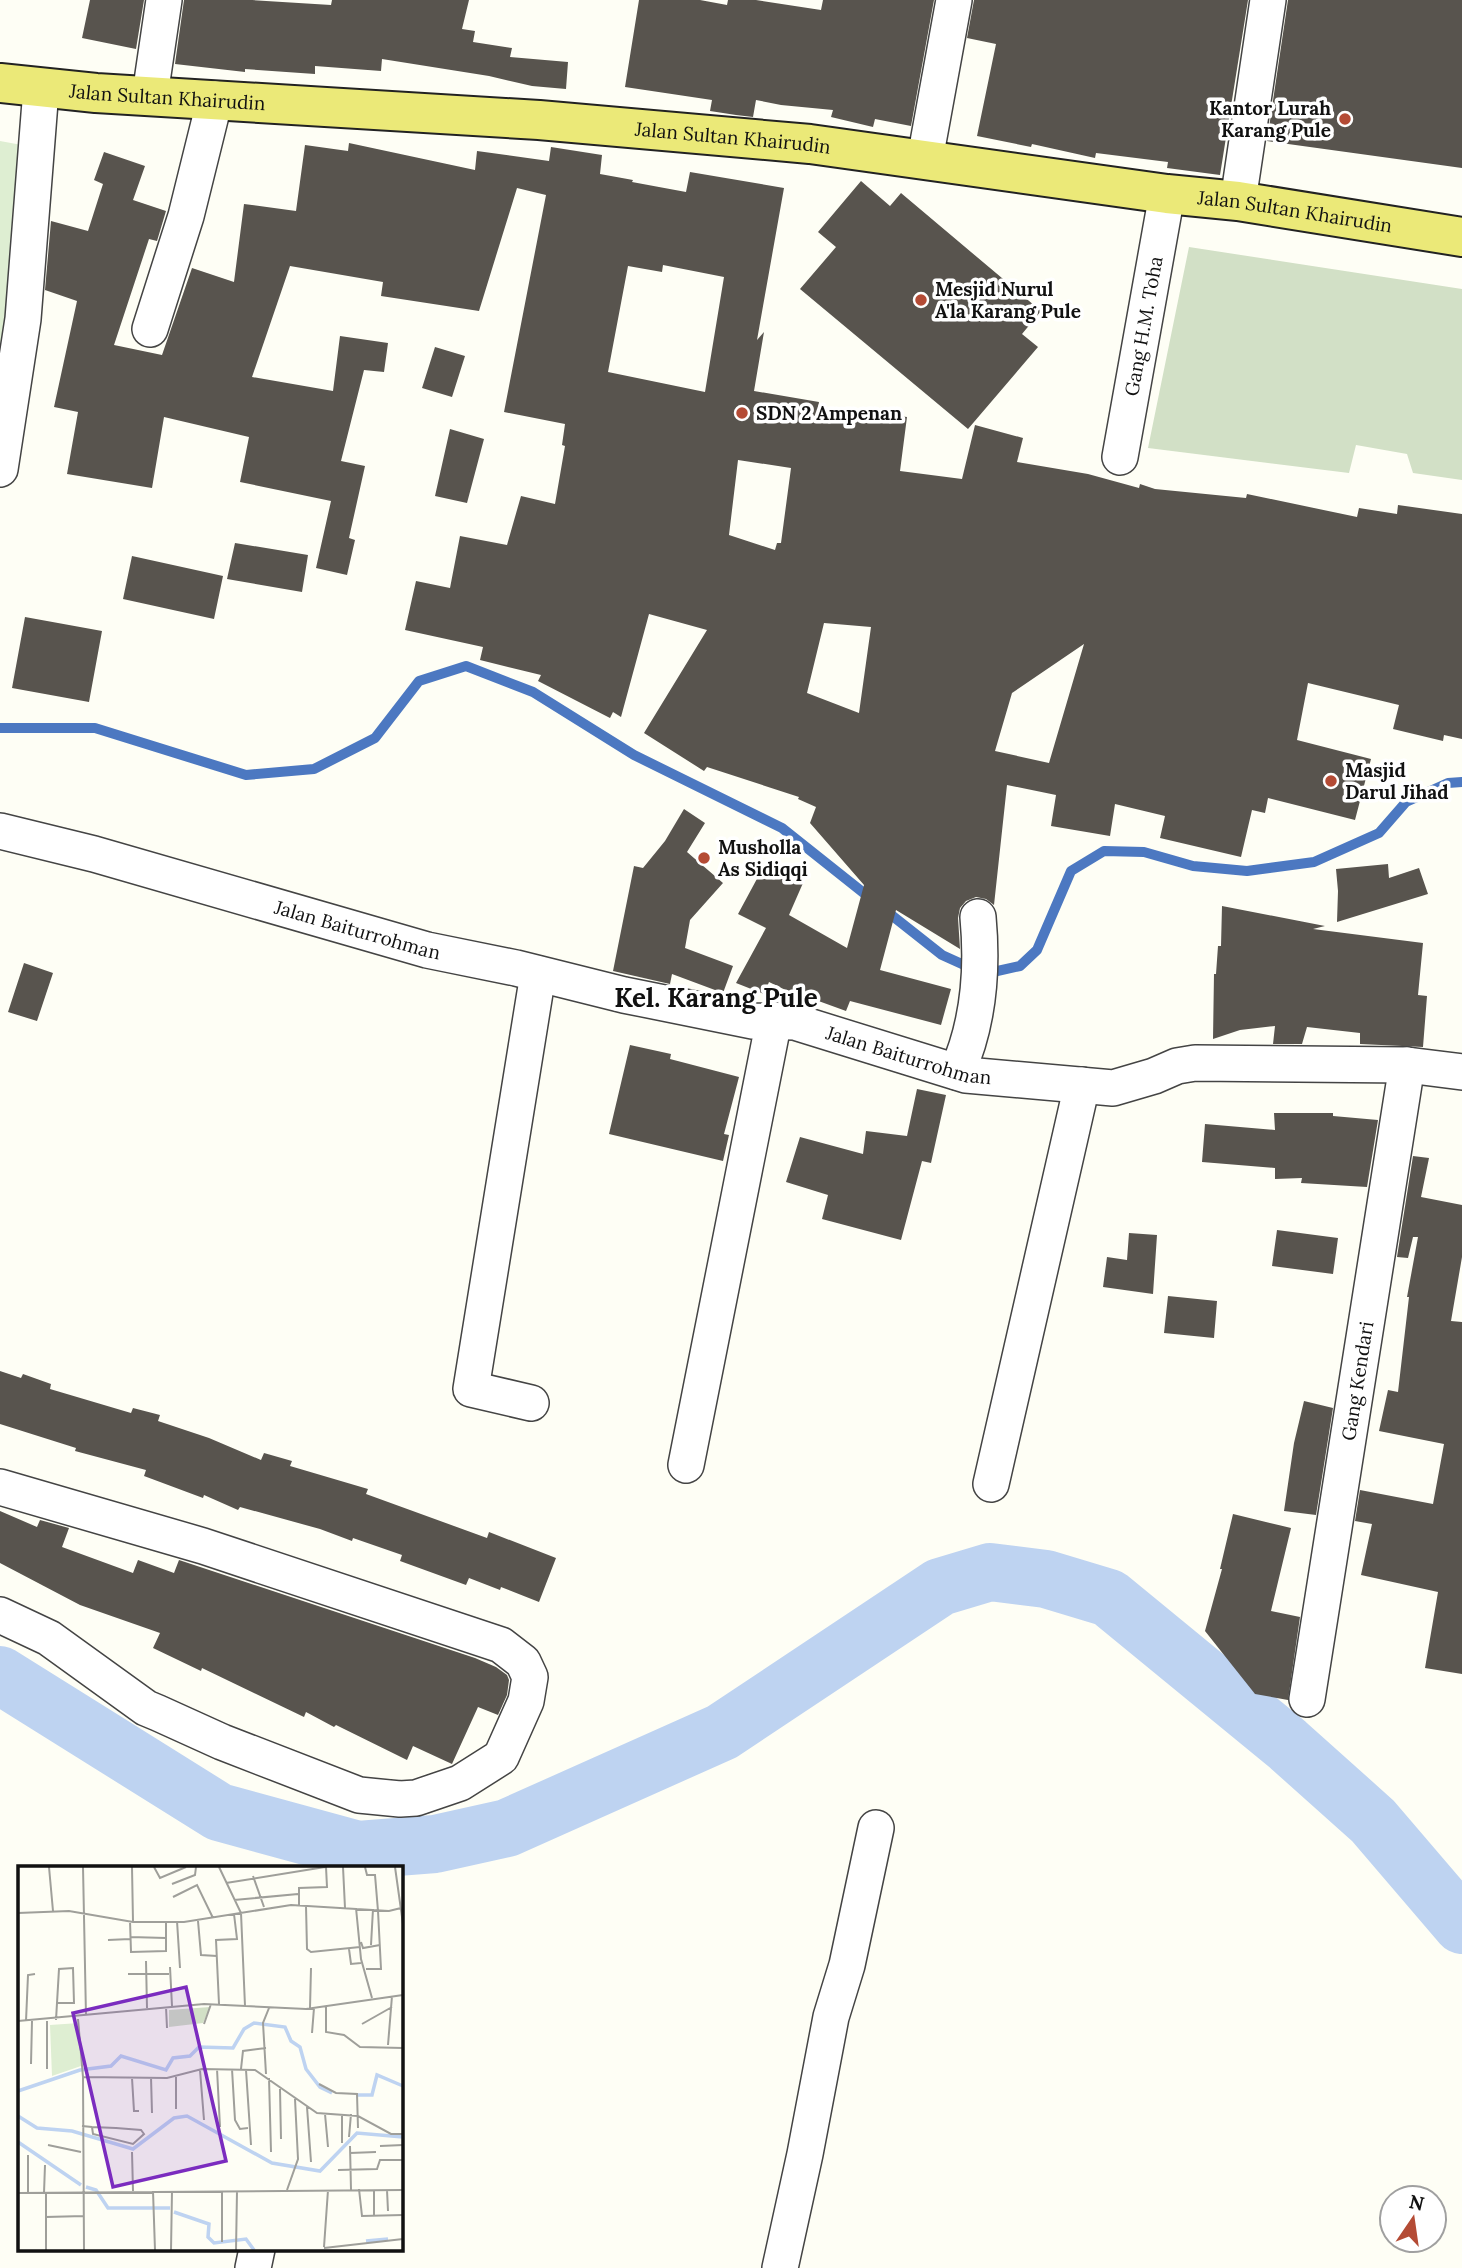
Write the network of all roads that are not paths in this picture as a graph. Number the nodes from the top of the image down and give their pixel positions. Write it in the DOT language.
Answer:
graph roads {
  1 [pos="164,0"];
  2 [pos="954,0"];
  3 [pos="1268,0"];
  4 [pos="0,83"];
  5 [pos="41,89"];
  6 [pos="150,95"];
  7 [pos="215,99"];
  8 [pos="925,159"];
  9 [pos="1167,194"];
  10 [pos="1238,201"];
  11 [pos="1462,237"];
  12 [pos="150,329"];
  13 [pos="1120,457"];
  14 [pos="0,469"];
  15 [pos="0,831"];
  16 [pos="978,917"];
  17 [pos="538,974"];
  18 [pos="774,1020"];
  19 [pos="1407,1065"];
  20 [pos="1462,1072"];
  21 [pos="957,1073"];
  22 [pos="1082,1085"];
  23 [pos="531,1403"];
  24 [pos="686,1465"];
  25 [pos="991,1484"];
  26 [pos="0,1487"];
  27 [pos="0,1615"];
  28 [pos="1307,1699"];
  29 [pos="876,1828"];
  30 [pos="257,2250"];
  31 [pos="253,2268"];
  32 [pos="780,2268"];
  1 -- 6 [label="street"];
  2 -- 8 [label="street"];
  3 -- 10 [label="street"];
  4 -- 5 [label="main road, Jalan Sultan Khairudin"];
  5 -- 6 [label="main road, Jalan Sultan Khairudin"];
  5 -- 14 [label="street"];
  6 -- 7 [label="main road, Jalan Sultan Khairudin"];
  7 -- 8 [label="main road, Jalan Sultan Khairudin"];
  7 -- 12 [label="street"];
  8 -- 9 [label="main road, Jalan Sultan Khairudin"];
  9 -- 10 [label="main road, Jalan Sultan Khairudin"];
  9 -- 13 [label="street, Gang H.M. Toha"];
  10 -- 11 [label="main road, Jalan Sultan Khairudin"];
  15 -- 17 [label="street, Jalan Baiturrohman"];
  16 -- 21 [label="street"];
  17 -- 18 [label="street, Jalan Baiturrohman"];
  17 -- 23 [label="street"];
  18 -- 21 [label="street, Jalan Baiturrohman"];
  18 -- 24 [label="street"];
  19 -- 20 [label="street, Jalan Baiturrohman"];
  19 -- 22 [label="street, Jalan Baiturrohman"];
  19 -- 28 [label="street, Gang Kendari"];
  21 -- 22 [label="street, Jalan Baiturrohman"];
  22 -- 25 [label="street"];
  26 -- 27 [label="street"];
  29 -- 32 [label="street"];
  30 -- 31 [label="street"];
}
